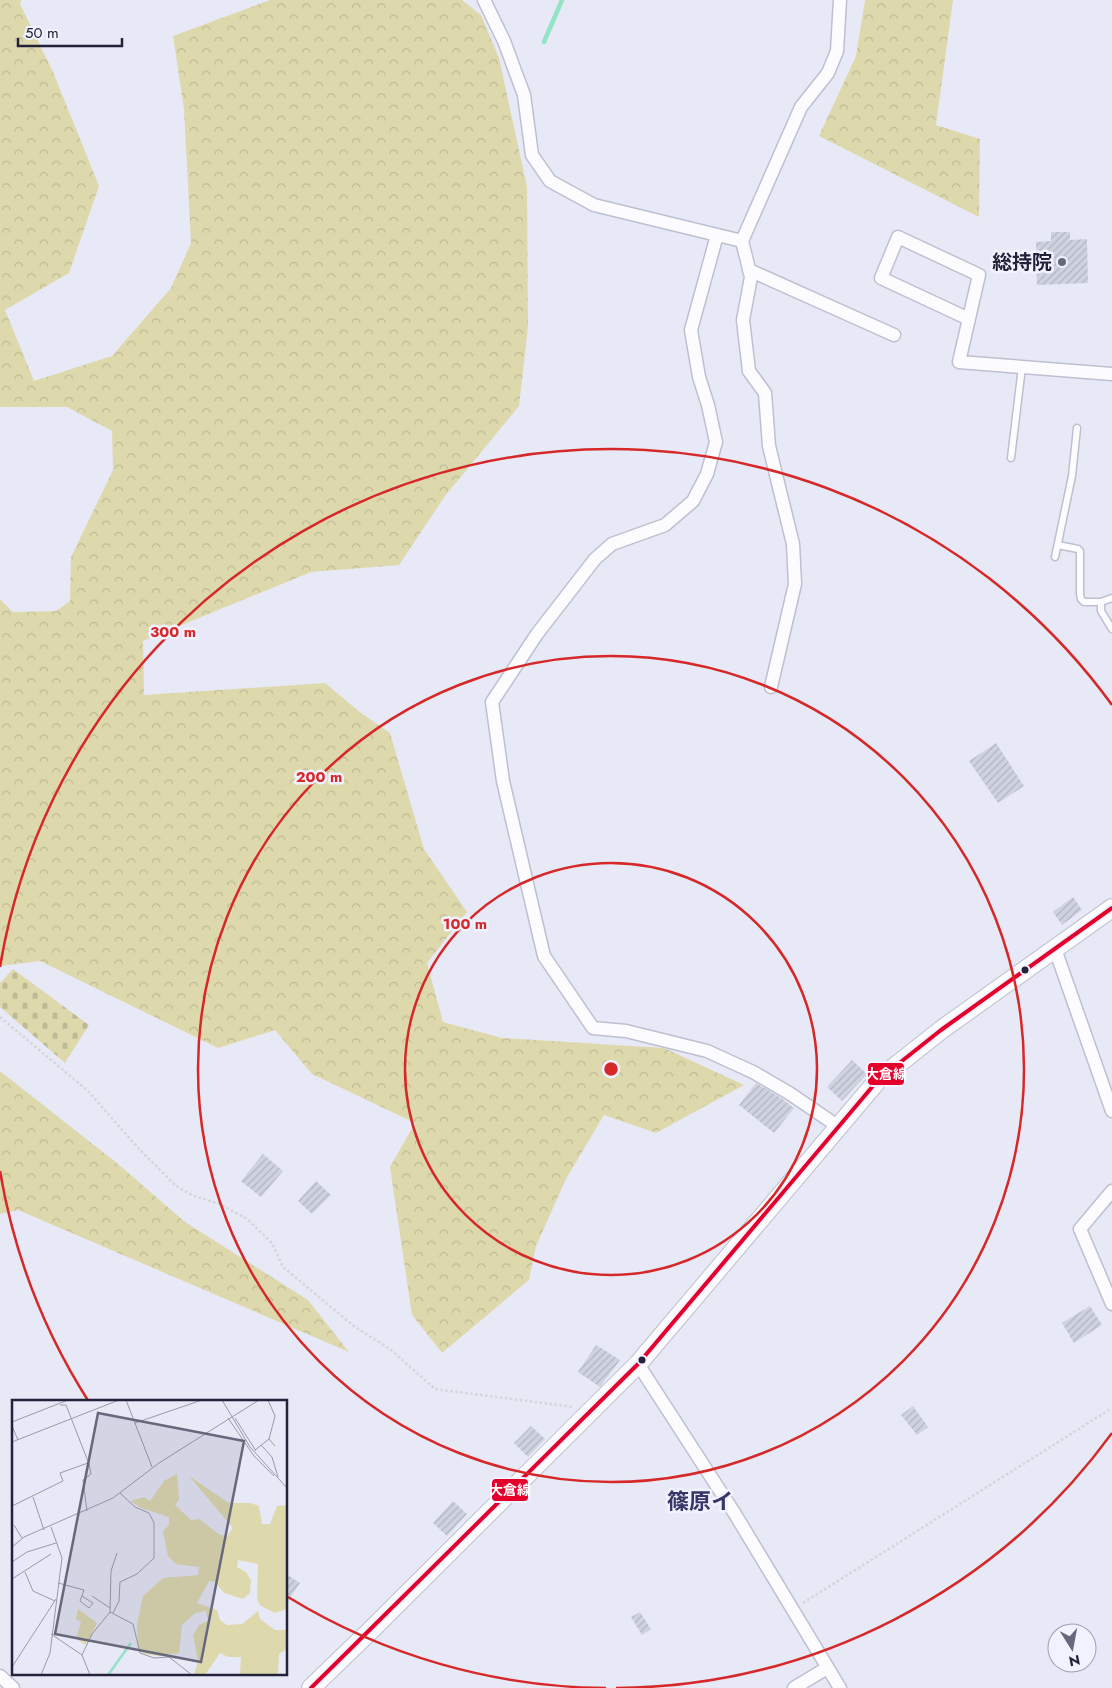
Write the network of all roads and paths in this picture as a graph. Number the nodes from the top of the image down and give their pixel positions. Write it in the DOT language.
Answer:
graph roads {
  1 [pos="484,0"];
  2 [pos="840,0"];
  3 [pos="717,234"];
  4 [pos="742,240"];
  5 [pos="749,270"];
  6 [pos="969,319"];
  7 [pos="894,335"];
  8 [pos="1022,367"];
  9 [pos="1112,374"];
  10 [pos="1077,428"];
  11 [pos="1011,458"];
  12 [pos="1058,545"];
  13 [pos="1056,557"];
  14 [pos="1112,598"];
  15 [pos="1100,602"];
  16 [pos="1112,629"];
  17 [pos="771,687"];
  18 [pos="1112,908"];
  19 [pos="1055,949"];
  20 [pos="0,1017"];
  21 [pos="1112,1111"];
  22 [pos="838,1127"];
  23 [pos="1112,1191"];
  24 [pos="1112,1304"];
  25 [pos="638,1364"];
  26 [pos="1112,1408"];
  27 [pos="593,1409"];
  28 [pos="792,1610"];
  29 [pos="827,1668"];
  30 [pos="0,1676"];
  31 [pos="14,1688"];
  32 [pos="311,1688"];
  33 [pos="794,1688"];
  34 [pos="840,1688"];
  1 -- 3 [label="street"];
  2 -- 4 [label="street"];
  3 -- 4 [label="street"];
  3 -- 22 [label="street"];
  4 -- 5 [label="street"];
  5 -- 7 [label="street"];
  5 -- 17 [label="street"];
  6 -- 6 [label="street"];
  6 -- 8 [label="street"];
  8 -- 9 [label="street"];
  8 -- 11 [label="lane"];
  10 -- 12 [label="lane"];
  12 -- 13 [label="lane"];
  12 -- 15 [label="lane"];
  14 -- 15 [label="lane"];
  15 -- 16 [label="lane"];
  18 -- 19 [label="street"];
  19 -- 21 [label="street"];
  19 -- 22 [label="street"];
  20 -- 27 [label="path"];
  22 -- 25 [label="street"];
  23 -- 24 [label="street"];
  25 -- 27 [label="street"];
  25 -- 28 [label="street"];
  26 -- 28 [label="path"];
  27 -- 32 [label="street"];
  28 -- 29 [label="street"];
  29 -- 33 [label="street"];
  29 -- 34 [label="street"];
  30 -- 31 [label="street"];
}
